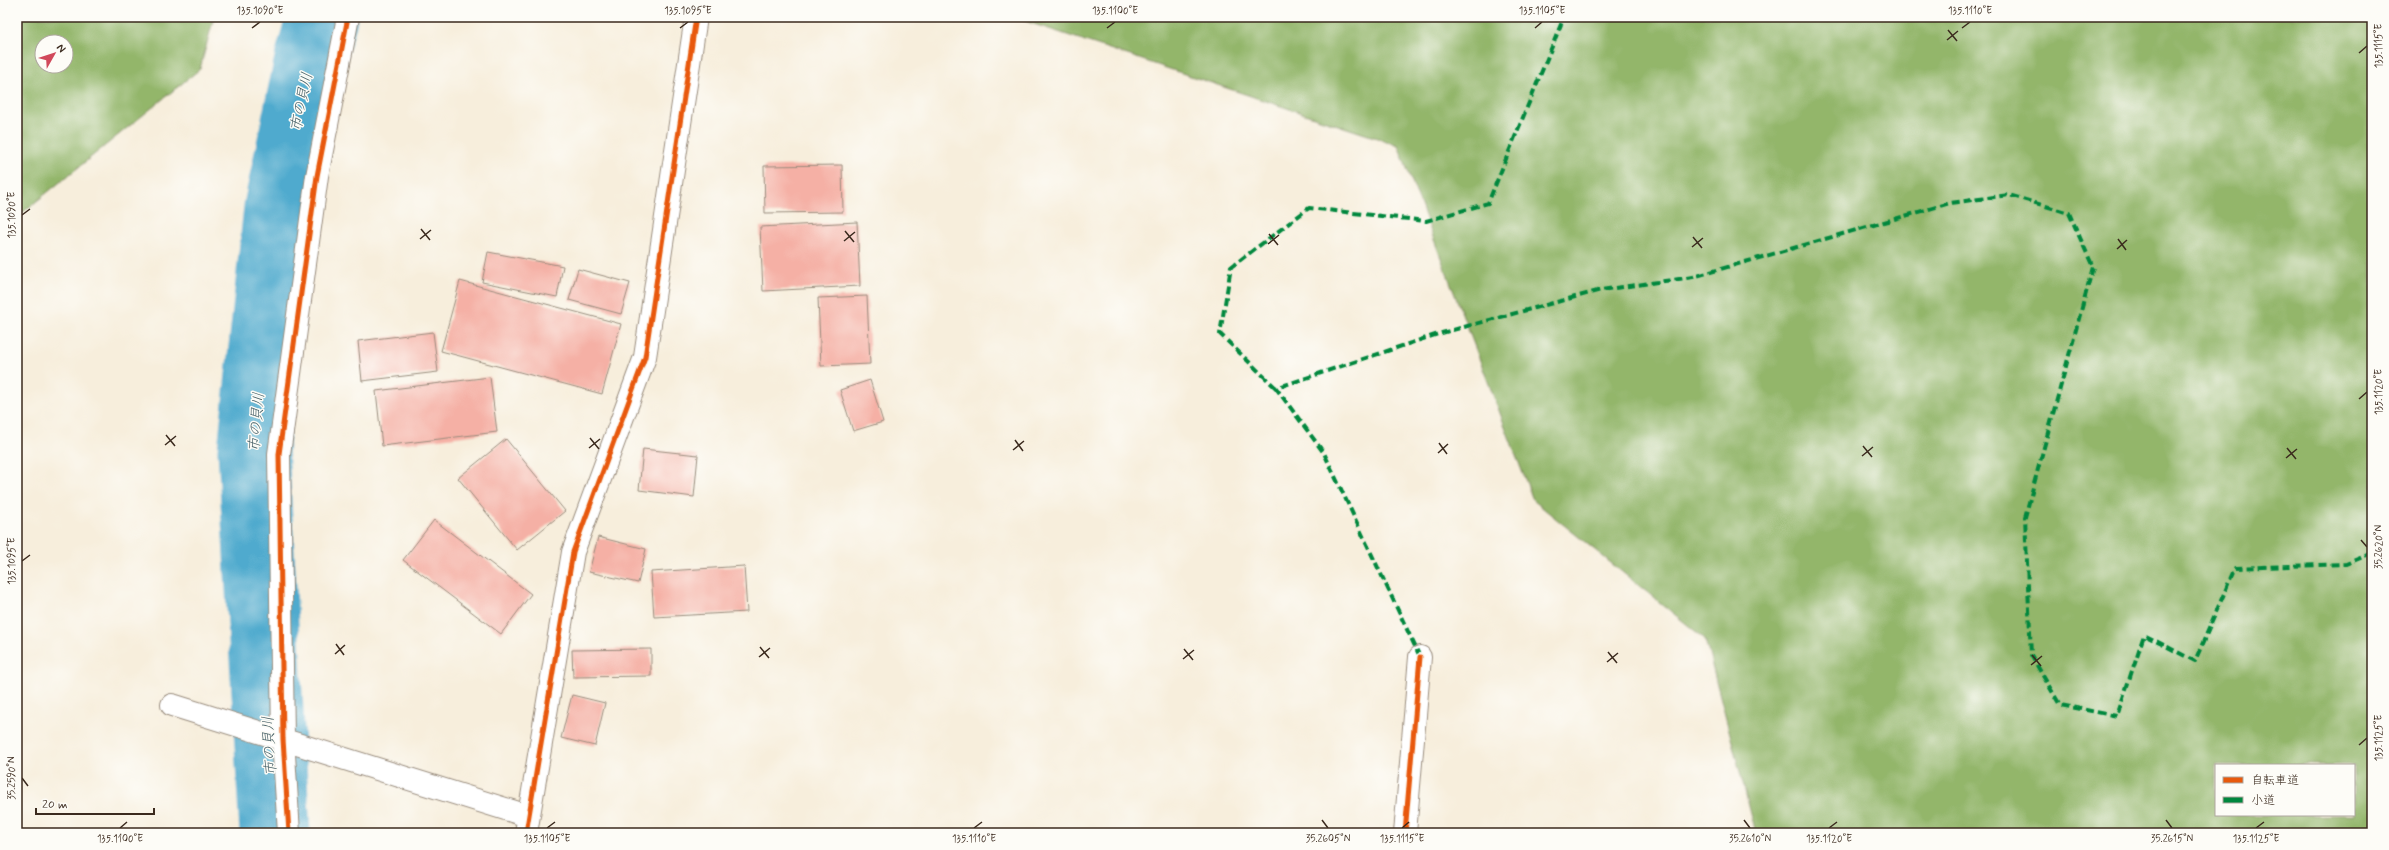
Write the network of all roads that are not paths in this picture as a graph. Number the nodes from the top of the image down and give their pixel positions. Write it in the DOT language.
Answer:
graph roads {
  1 [pos="348,17"];
  2 [pos="696,17"];
  3 [pos="1420,657"];
  4 [pos="172,705"];
  5 [pos="281,738"];
  6 [pos="527,824"];
  7 [pos="289,833"];
  8 [pos="1405,833"];
  1 -- 5 [label="street"];
  2 -- 6 [label="street"];
  3 -- 8 [label="street"];
  4 -- 5 [label="street"];
  5 -- 6 [label="street"];
  5 -- 7 [label="street"];
}
